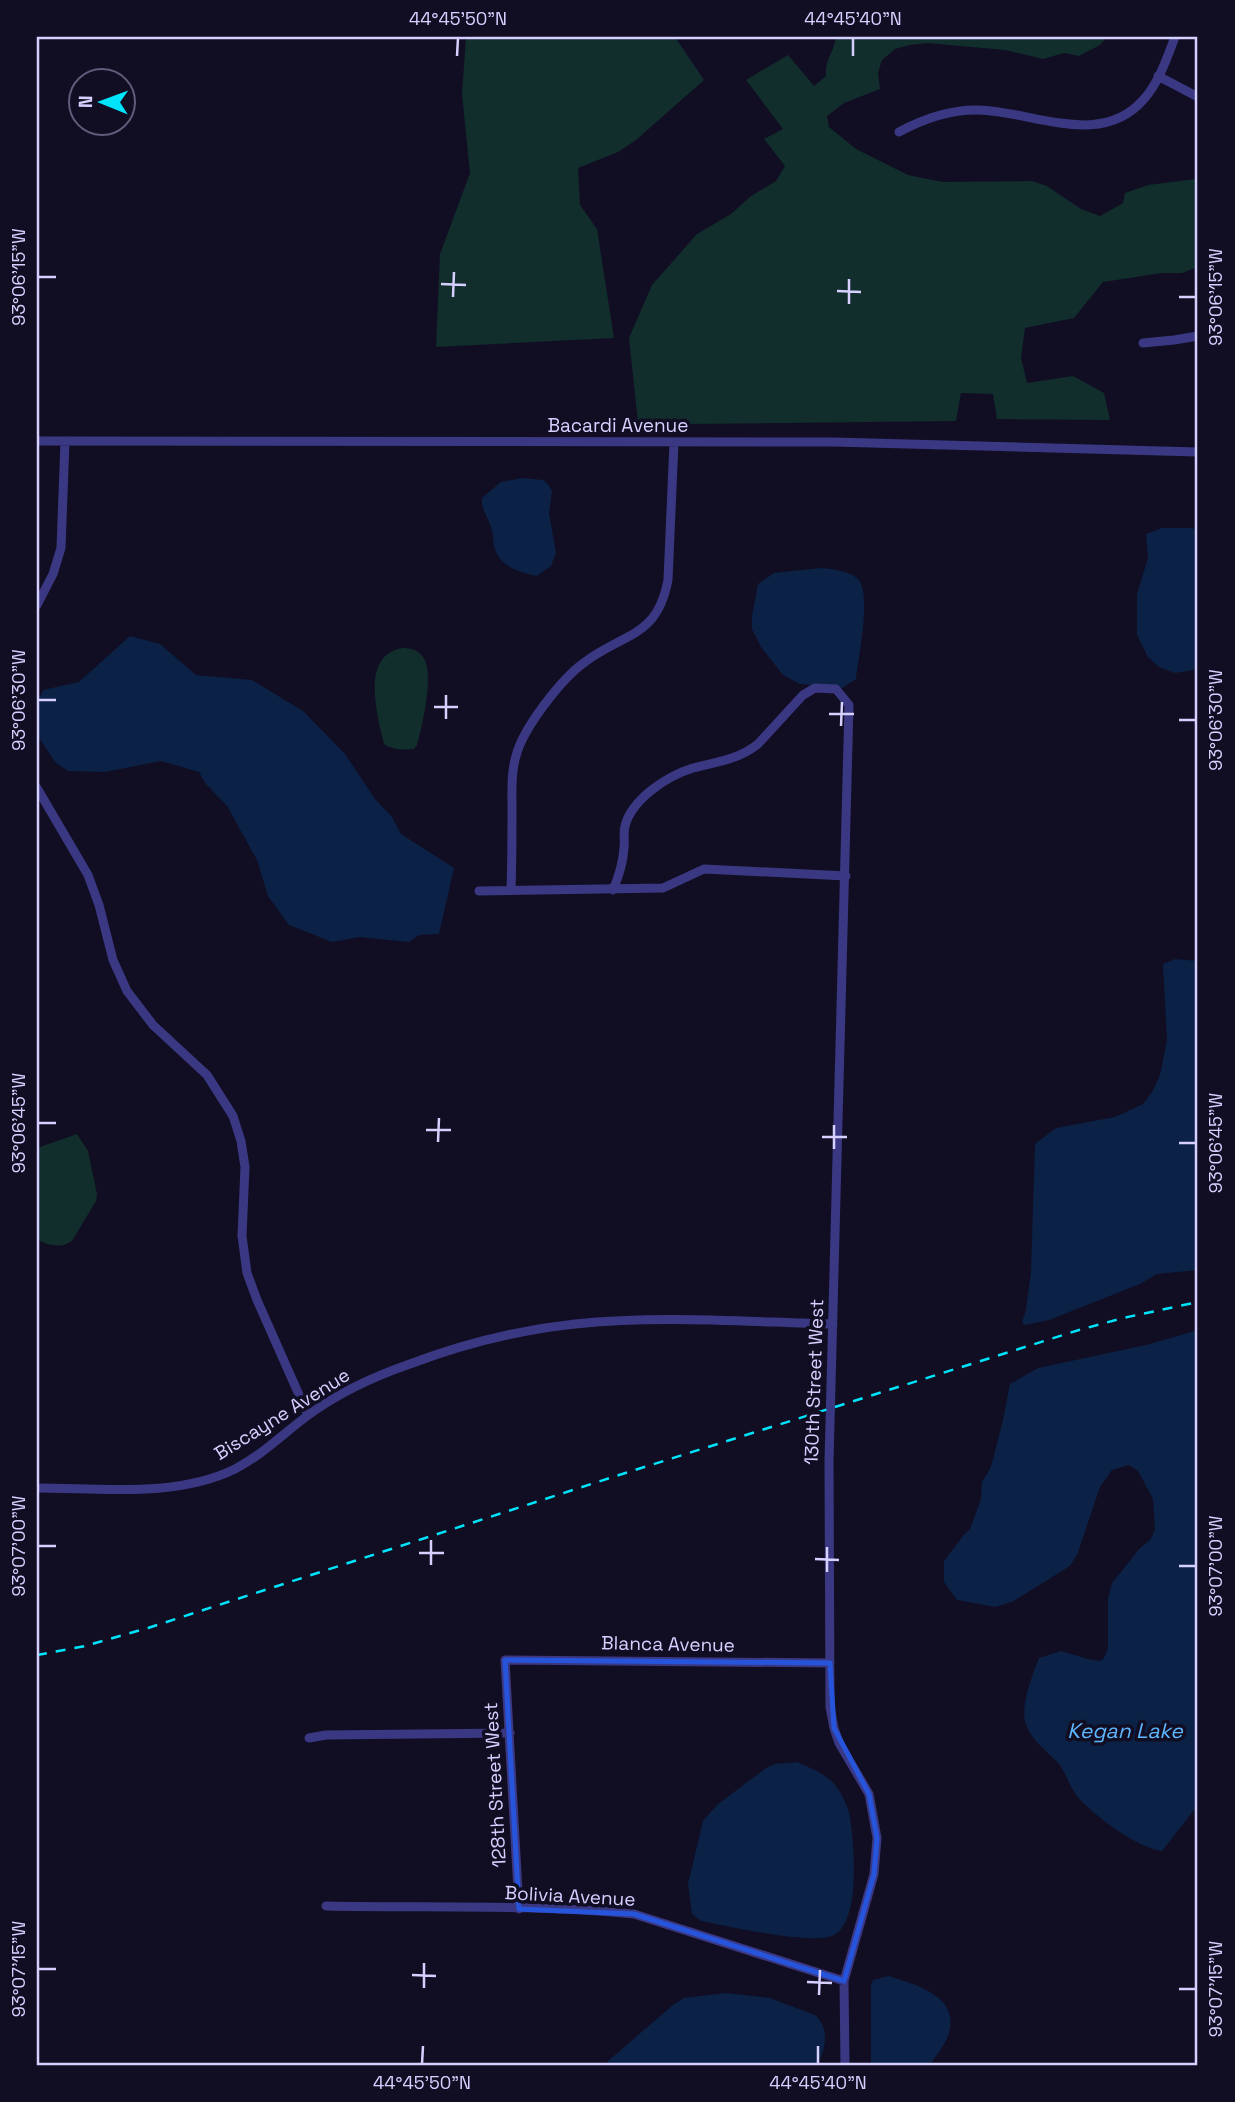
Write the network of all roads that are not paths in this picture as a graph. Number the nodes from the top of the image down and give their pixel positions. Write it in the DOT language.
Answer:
graph roads {
  1 [pos="1175,37"];
  2 [pos="1158,76"];
  3 [pos="1198,97"];
  4 [pos="899,132"];
  5 [pos="1198,336"];
  6 [pos="1143,343"];
  7 [pos="37,441"];
  8 [pos="65,441"];
  9 [pos="674,442"];
  10 [pos="1198,452"];
  11 [pos="37,606"];
  12 [pos="37,788"];
  13 [pos="846,876"];
  14 [pos="511,890"];
  15 [pos="613,890"];
  16 [pos="479,891"];
  17 [pos="833,1324"];
  18 [pos="308,1415"];
  19 [pos="37,1488"];
  20 [pos="505,1660"];
  21 [pos="830,1663"];
  22 [pos="510,1734"];
  23 [pos="309,1738"];
  24 [pos="326,1906"];
  25 [pos="519,1909"];
  26 [pos="844,1981"];
  27 [pos="845,2065"];
  1 -- 2 [label="street"];
  2 -- 3 [label="street"];
  2 -- 4 [label="street"];
  5 -- 6 [label="street"];
  7 -- 8 [label="street, Bacardi Avenue"];
  8 -- 9 [label="street, Bacardi Avenue"];
  8 -- 11 [label="street"];
  9 -- 10 [label="street, Bacardi Avenue"];
  9 -- 14 [label="street"];
  12 -- 18 [label="street"];
  13 -- 15 [label="street"];
  13 -- 15 [label="street, 130th Street West"];
  13 -- 17 [label="street, 130th Street West"];
  14 -- 15 [label="street"];
  14 -- 16 [label="street"];
  17 -- 18 [label="street, Biscayne Avenue"];
  17 -- 21 [label="street, 130th Street West"];
  18 -- 19 [label="street, Biscayne Avenue"];
  20 -- 21 [label="street, Blanca Avenue"];
  20 -- 22 [label="street, 128th Street West"];
  21 -- 26 [label="street, 130th Street West"];
  22 -- 23 [label="street"];
  22 -- 25 [label="street, 128th Street West"];
  24 -- 25 [label="street, Bolivia Avenue"];
  25 -- 26 [label="street, Bolivia Avenue"];
  26 -- 27 [label="street, 130th Street West"];
}
